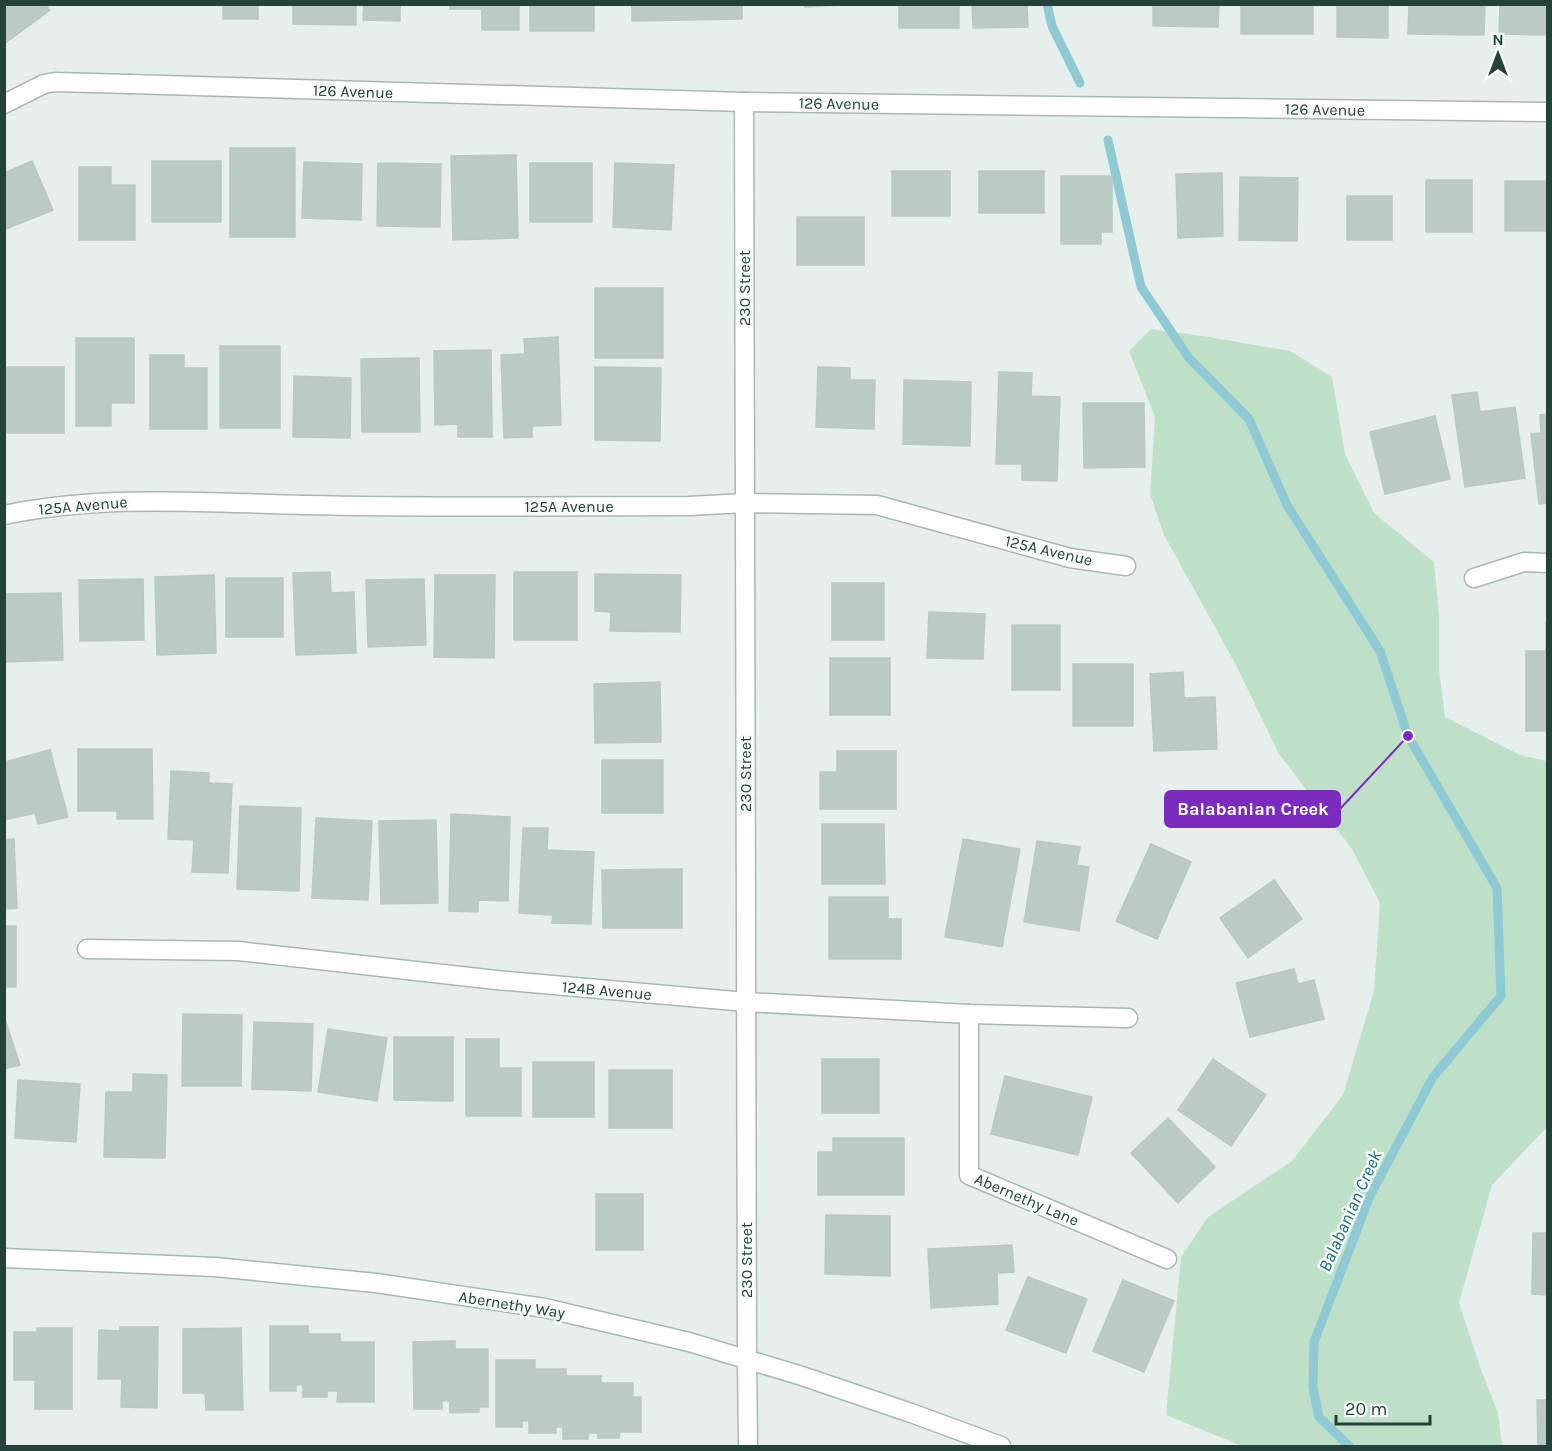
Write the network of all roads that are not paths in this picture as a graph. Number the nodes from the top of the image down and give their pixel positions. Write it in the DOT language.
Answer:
graph roads {
  1 [pos="744,102"];
  2 [pos="4,104"];
  3 [pos="1548,111"];
  4 [pos="745,503"];
  5 [pos="4,515"];
  6 [pos="1548,563"];
  7 [pos="1126,566"];
  8 [pos="1474,578"];
  9 [pos="87,949"];
  10 [pos="746,1002"];
  11 [pos="969,1014"];
  12 [pos="1128,1018"];
  13 [pos="4,1258"];
  14 [pos="1167,1259"];
  15 [pos="747,1359"];
  16 [pos="748,1446"];
  17 [pos="1001,1446"];
  1 -- 2 [label="street, 126 Avenue"];
  1 -- 3 [label="street, 126 Avenue"];
  1 -- 4 [label="street, 230 Street"];
  4 -- 5 [label="street, 125A Avenue"];
  4 -- 7 [label="street, 125A Avenue"];
  4 -- 10 [label="street, 230 Street"];
  6 -- 8 [label="street"];
  9 -- 10 [label="street, 124B Avenue"];
  10 -- 11 [label="street, 124B Avenue"];
  10 -- 15 [label="street, 230 Street"];
  11 -- 12 [label="street, 124B Avenue"];
  11 -- 14 [label="street, Abernethy Lane"];
  13 -- 15 [label="street, Abernethy Way"];
  15 -- 16 [label="street, 230 Street"];
  15 -- 17 [label="street, Abernethy Way"];
}
